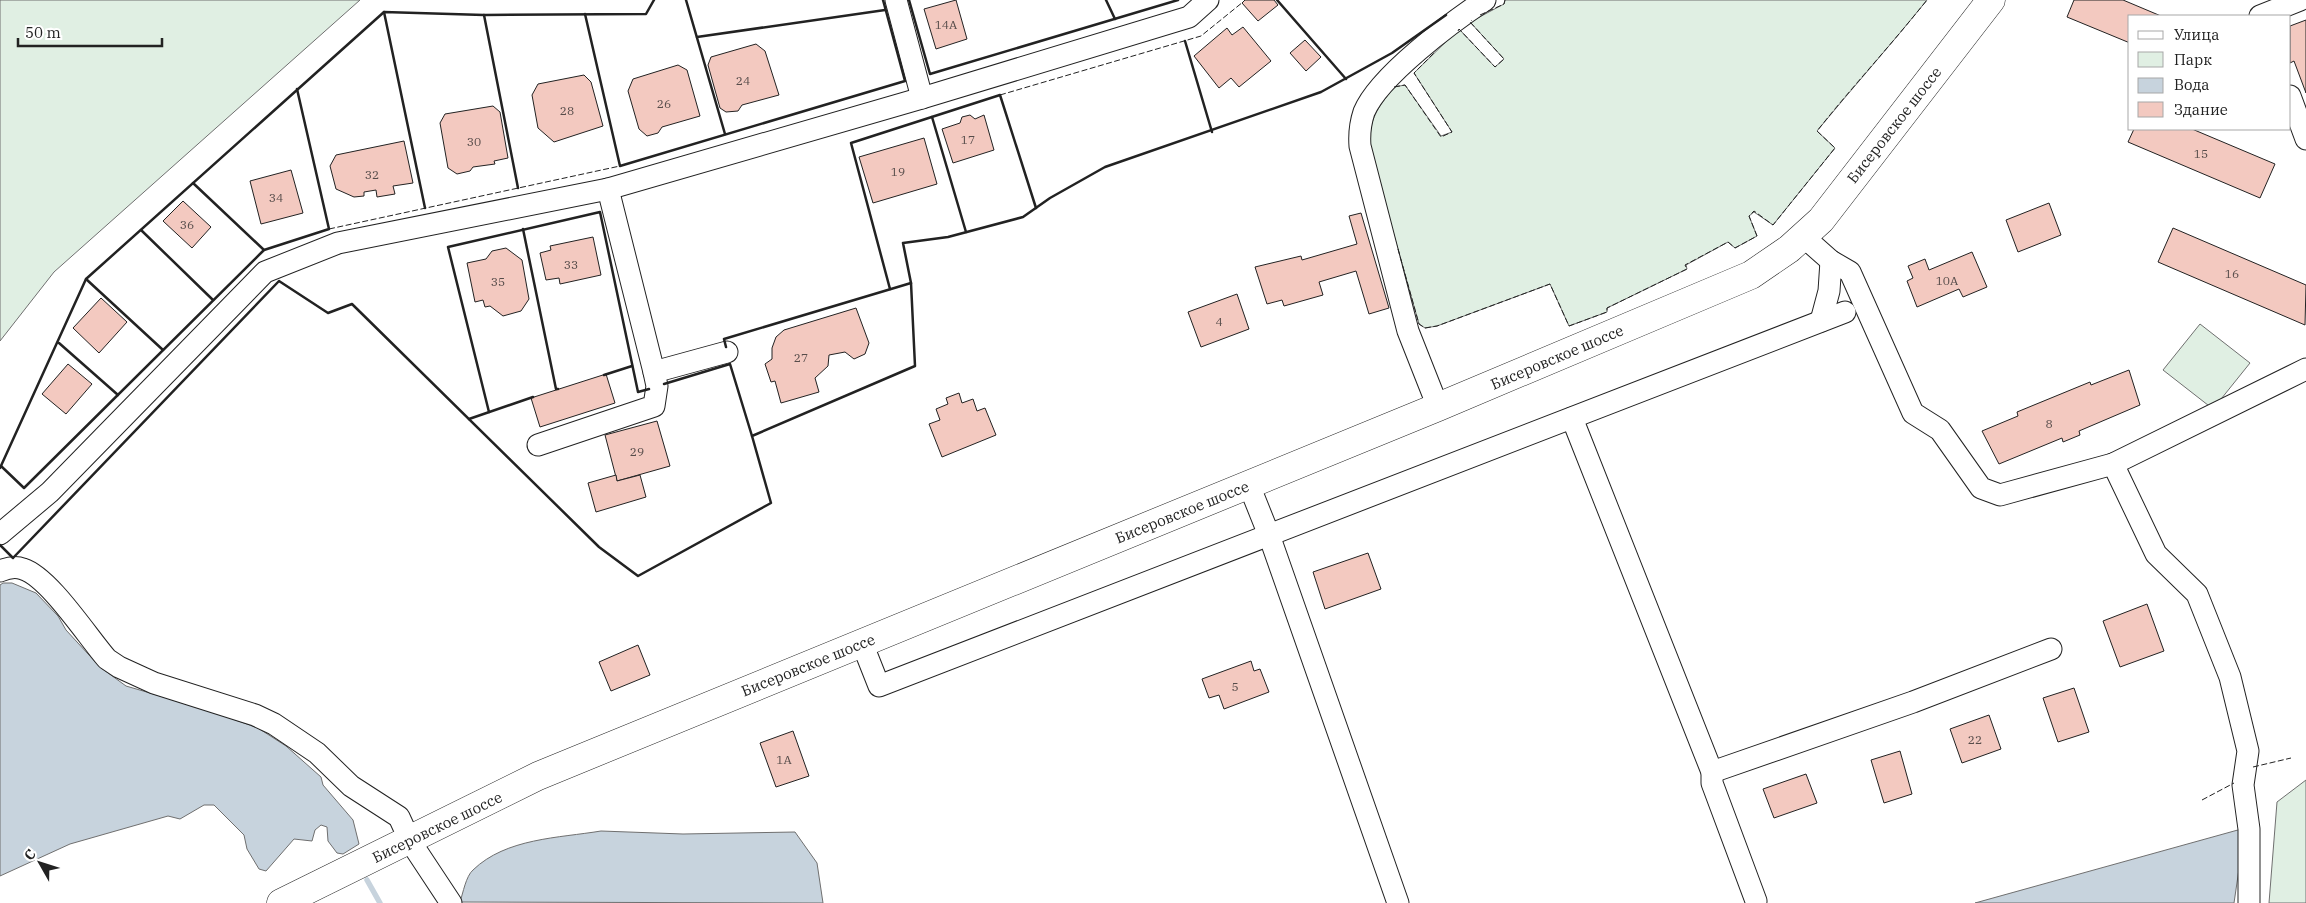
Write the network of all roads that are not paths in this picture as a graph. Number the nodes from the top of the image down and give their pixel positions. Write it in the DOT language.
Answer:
graph roads {
  1 [pos="896,0"];
  2 [pos="1208,0"];
  3 [pos="1485,0"];
  4 [pos="1991,0"];
  5 [pos="2300,0"];
  6 [pos="2262,15"];
  7 [pos="922,98"];
  8 [pos="2291,99"];
  9 [pos="2306,139"];
  10 [pos="608,189"];
  11 [pos="1804,236"];
  12 [pos="1831,261"];
  13 [pos="1845,312"];
  14 [pos="1821,321"];
  15 [pos="727,352"];
  16 [pos="2306,369"];
  17 [pos="654,372"];
  18 [pos="1438,407"];
  19 [pos="1572,418"];
  20 [pos="538,445"];
  21 [pos="2113,464"];
  22 [pos="1249,485"];
  23 [pos="0,534"];
  24 [pos="1269,535"];
  25 [pos="0,571"];
  26 [pos="862,643"];
  27 [pos="2051,649"];
  28 [pos="1712,772"];
  29 [pos="410,841"];
  30 [pos="1756,901"];
  31 [pos="281,903"];
  32 [pos="450,903"];
  33 [pos="1398,903"];
  34 [pos="2249,903"];
  1 -- 7 [label="lane"];
  2 -- 7 [label="lane"];
  3 -- 18 [label="lane"];
  4 -- 11 [label="main road, Бисеровское шоссе"];
  5 -- 6 [label="lane"];
  7 -- 10 [label="lane"];
  8 -- 9 [label="lane"];
  10 -- 17 [label="lane"];
  10 -- 23 [label="lane"];
  11 -- 12 [label="lane"];
  11 -- 18 [label="main road, Бисеровское шоссе"];
  12 -- 14 [label="lane"];
  12 -- 21 [label="lane"];
  13 -- 14 [label="lane"];
  14 -- 19 [label="lane"];
  15 -- 17 [label="lane"];
  16 -- 21 [label="lane"];
  17 -- 20 [label="lane"];
  18 -- 22 [label="main road, Бисеровское шоссе"];
  19 -- 24 [label="lane"];
  19 -- 28 [label="lane"];
  21 -- 34 [label="lane"];
  22 -- 24 [label="lane"];
  22 -- 26 [label="main road, Бисеровское шоссе"];
  24 -- 26 [label="lane"];
  24 -- 33 [label="lane"];
  25 -- 29 [label="lane"];
  26 -- 29 [label="main road, Бисеровское шоссе"];
  27 -- 28 [label="lane"];
  28 -- 30 [label="lane"];
  29 -- 31 [label="main road, Бисеровское шоссе"];
  29 -- 32 [label="lane"];
}
